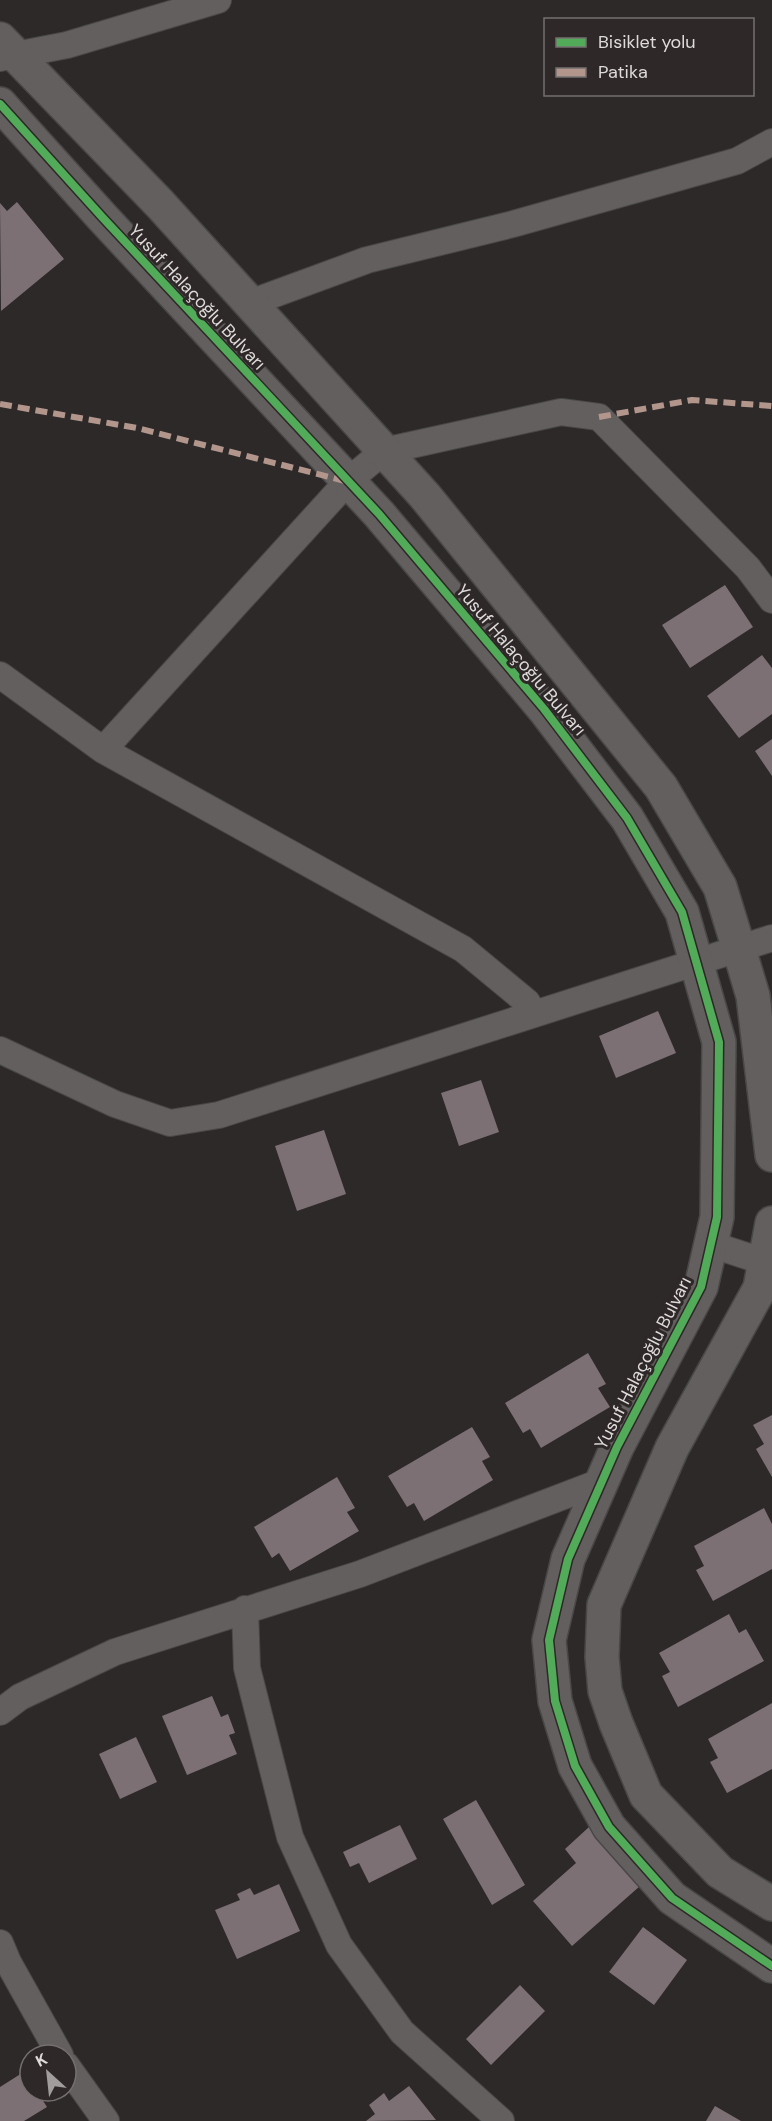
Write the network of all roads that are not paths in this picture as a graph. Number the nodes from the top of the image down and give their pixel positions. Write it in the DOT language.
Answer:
graph roads {
  1 [pos="218,0"];
  2 [pos="5,50"];
  3 [pos="0,104"];
  4 [pos="772,142"];
  5 [pos="250,303"];
  6 [pos="384,451"];
  7 [pos="348,481"];
  8 [pos="772,600"];
  9 [pos="0,675"];
  10 [pos="103,750"];
  11 [pos="772,938"];
  12 [pos="739,949"];
  13 [pos="696,963"];
  14 [pos="534,1014"];
  15 [pos="0,1050"];
  16 [pos="772,1155"];
  17 [pos="772,1223"];
  18 [pos="710,1244"];
  19 [pos="768,1265"];
  20 [pos="603,1481"];
  21 [pos="245,1609"];
  22 [pos="0,1712"];
  23 [pos="772,1904"];
  24 [pos="0,1943"];
  25 [pos="772,1966"];
  26 [pos="53,2043"];
  27 [pos="78,2082"];
  28 [pos="106,2121"];
  29 [pos="501,2121"];
  1 -- 2 [label="street"];
  2 -- 5 [label="street, Yusuf Halaçoğlu Bulvarı"];
  3 -- 7 [label="street, Yusuf Halaçoğlu Bulvarı"];
  4 -- 5 [label="street"];
  5 -- 6 [label="street, Yusuf Halaçoğlu Bulvarı"];
  6 -- 7 [label="street"];
  6 -- 8 [label="street"];
  6 -- 12 [label="street, Yusuf Halaçoğlu Bulvarı"];
  7 -- 10 [label="street"];
  7 -- 13 [label="street, Yusuf Halaçoğlu Bulvarı"];
  9 -- 10 [label="street"];
  10 -- 14 [label="street"];
  11 -- 12 [label="street"];
  12 -- 13 [label="street"];
  12 -- 16 [label="street, Yusuf Halaçoğlu Bulvarı"];
  13 -- 14 [label="street"];
  13 -- 18 [label="street, Yusuf Halaçoğlu Bulvarı"];
  14 -- 15 [label="street"];
  17 -- 19 [label="street"];
  18 -- 19 [label="street"];
  18 -- 20 [label="street, Yusuf Halaçoğlu Bulvarı"];
  19 -- 23 [label="street"];
  20 -- 21 [label="street"];
  20 -- 25 [label="street, Yusuf Halaçoğlu Bulvarı"];
  21 -- 22 [label="street"];
  21 -- 29 [label="street"];
  24 -- 26 [label="street"];
  27 -- 28 [label="street"];
}
